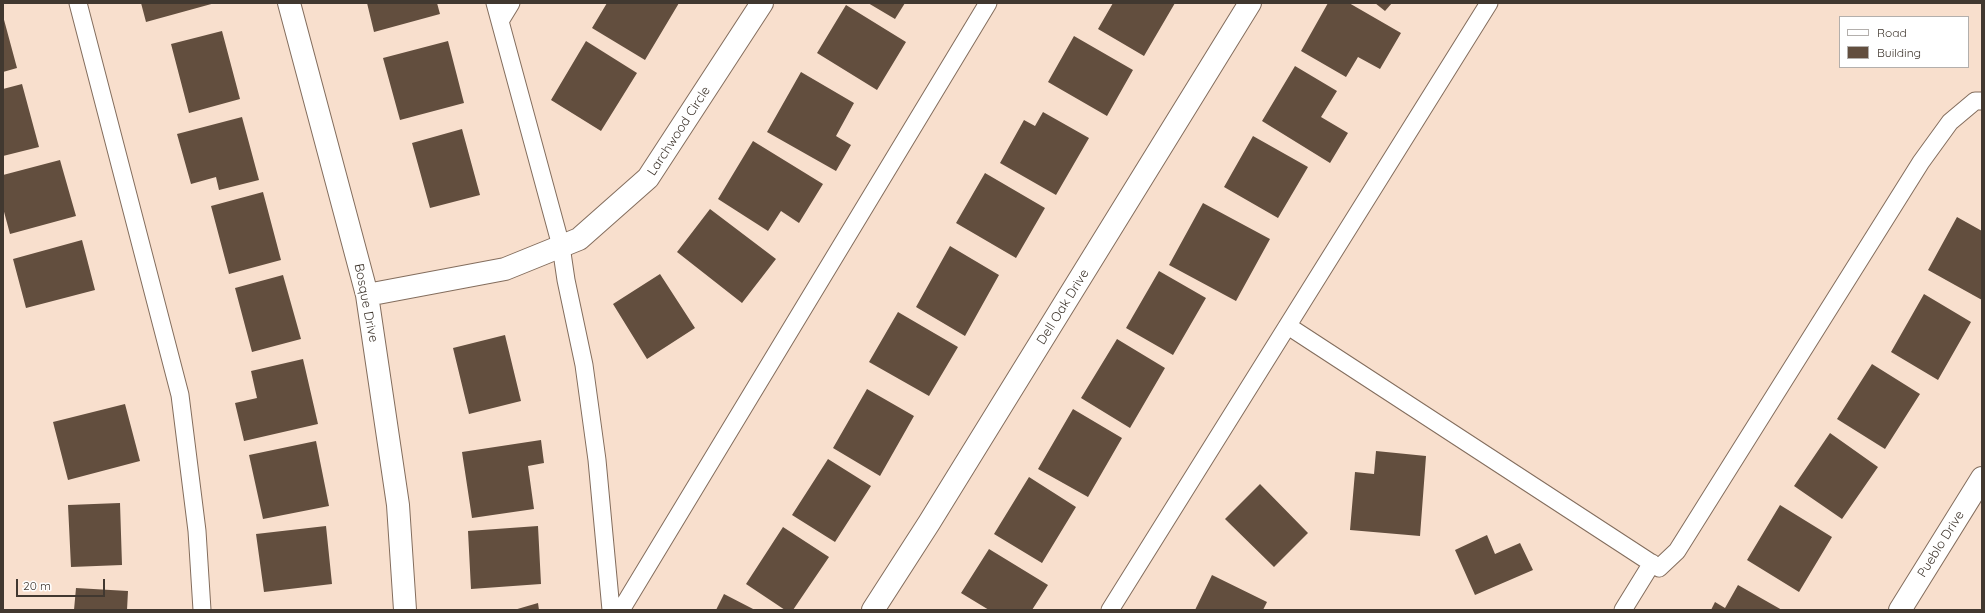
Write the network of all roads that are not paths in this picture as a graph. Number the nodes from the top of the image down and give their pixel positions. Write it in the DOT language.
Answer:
graph roads {
  1 [pos="78,3"];
  2 [pos="289,3"];
  3 [pos="495,3"];
  4 [pos="511,3"];
  5 [pos="762,3"];
  6 [pos="988,3"];
  7 [pos="1250,3"];
  8 [pos="1489,3"];
  9 [pos="500,21"];
  10 [pos="1982,101"];
  11 [pos="561,246"];
  12 [pos="367,295"];
  13 [pos="1288,326"];
  14 [pos="1982,478"];
  15 [pos="1652,563"];
  16 [pos="202,610"];
  17 [pos="404,610"];
  18 [pos="611,610"];
  19 [pos="621,610"];
  20 [pos="874,610"];
  21 [pos="1110,610"];
  22 [pos="1623,610"];
  23 [pos="1900,610"];
  1 -- 16 [label="lane"];
  2 -- 12 [label="street, Bosque Drive"];
  3 -- 9 [label="lane"];
  4 -- 9 [label="lane"];
  5 -- 11 [label="street, Larchwood Circle"];
  6 -- 19 [label="lane"];
  7 -- 20 [label="street, Dell Oak Drive"];
  8 -- 13 [label="lane"];
  9 -- 11 [label="lane"];
  10 -- 15 [label="lane"];
  11 -- 12 [label="street, Larchwood Circle"];
  11 -- 18 [label="lane"];
  12 -- 17 [label="street, Bosque Drive"];
  13 -- 15 [label="lane"];
  13 -- 21 [label="lane"];
  14 -- 23 [label="street, Pueblo Drive"];
  15 -- 22 [label="lane"];
}
